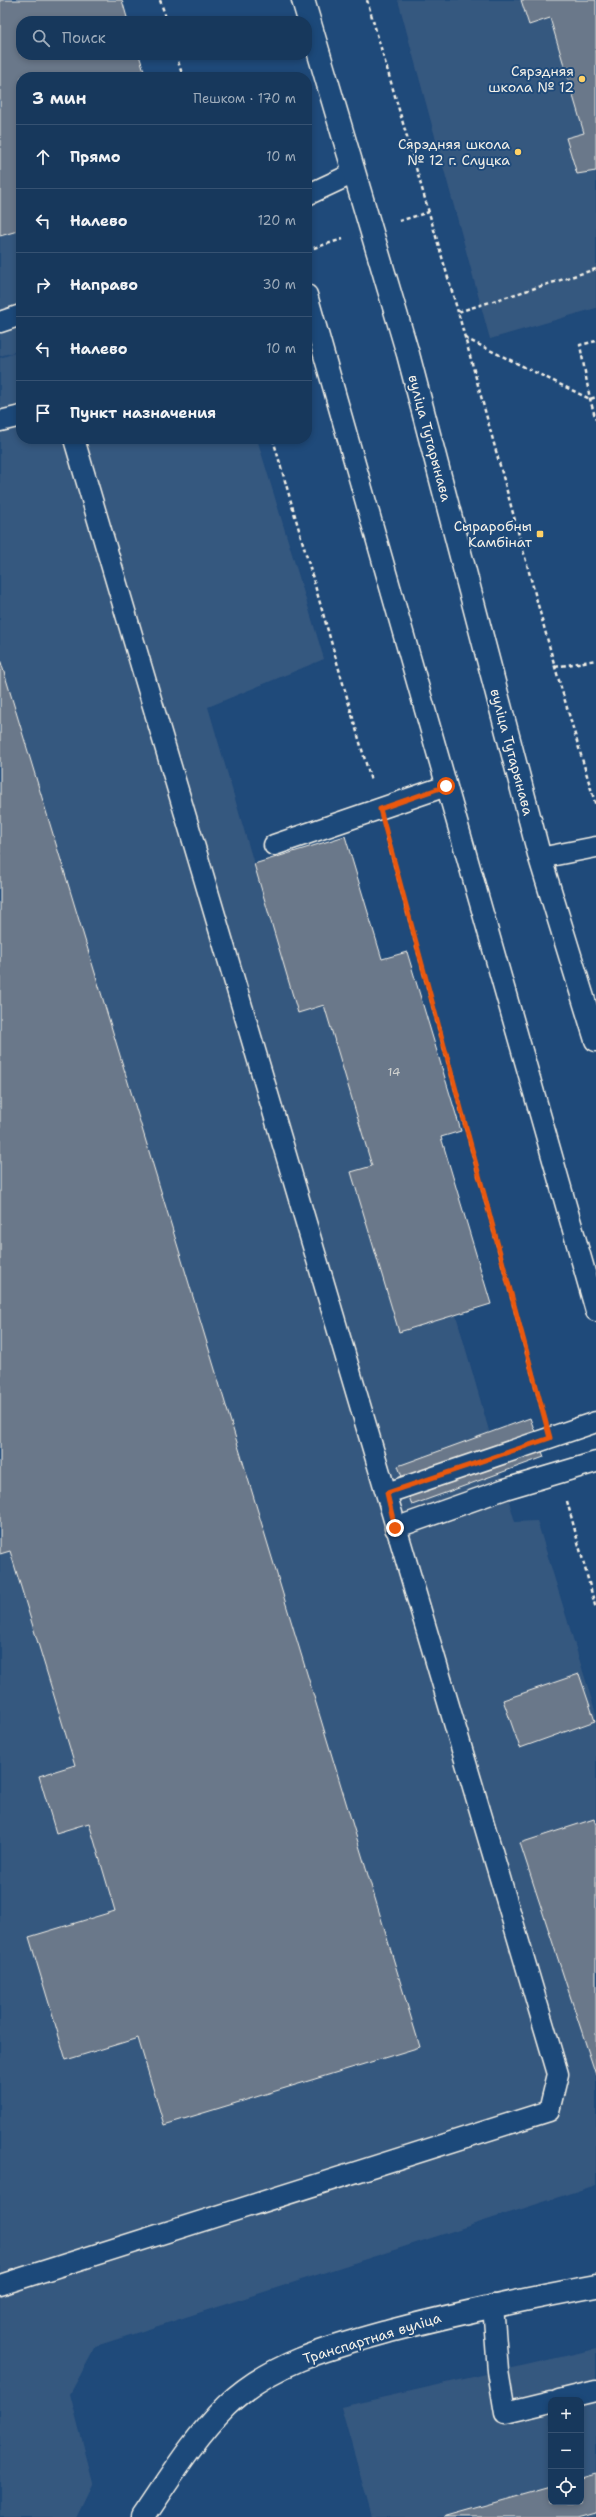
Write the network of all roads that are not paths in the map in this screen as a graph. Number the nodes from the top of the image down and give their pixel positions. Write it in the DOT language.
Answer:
graph roads {
  1 [pos="302,0"];
  2 [pos="307,16"];
  3 [pos="312,33"];
  4 [pos="354,173"];
  5 [pos="312,193"];
  6 [pos="16,317"];
  7 [pos="0,322"];
  8 [pos="312,324"];
  9 [pos="16,417"];
  10 [pos="0,421"];
  11 [pos="75,444"];
  12 [pos="446,786"];
  13 [pos="274,846"];
  14 [pos="596,847"];
  15 [pos="540,858"];
  16 [pos="596,1040"];
  17 [pos="596,1312"];
  18 [pos="596,1422"];
  19 [pos="596,1462"];
  20 [pos="387,1493"];
  21 [pos="395,1528"];
  22 [pos="0,2285"];
  23 [pos="596,2286"];
  24 [pos="493,2305"];
  25 [pos="596,2391"];
  26 [pos="571,2397"];
  27 [pos="548,2403"];
  28 [pos="146,2515"];
  1 -- 2 [label="street, вуліца Тутарынава"];
  3 -- 4 [label="street, вуліца Тутарынава"];
  4 -- 5 [label="lane"];
  4 -- 15 [label="street, вуліца Тутарынава"];
  6 -- 7 [label="lane"];
  8 -- 12 [label="lane"];
  9 -- 10 [label="lane"];
  11 -- 20 [label="lane"];
  12 -- 13 [label="lane"];
  12 -- 17 [label="lane"];
  14 -- 15 [label="lane"];
  15 -- 16 [label="street, вуліца Тутарынава"];
  18 -- 20 [label="lane"];
  19 -- 21 [label="lane"];
  20 -- 21 [label="lane"];
  21 -- 22 [label="lane"];
  23 -- 24 [label="street, Транспартная вуліца"];
  24 -- 27 [label="lane"];
  24 -- 28 [label="street, Транспартная вуліца"];
  25 -- 26 [label="lane"];
}
